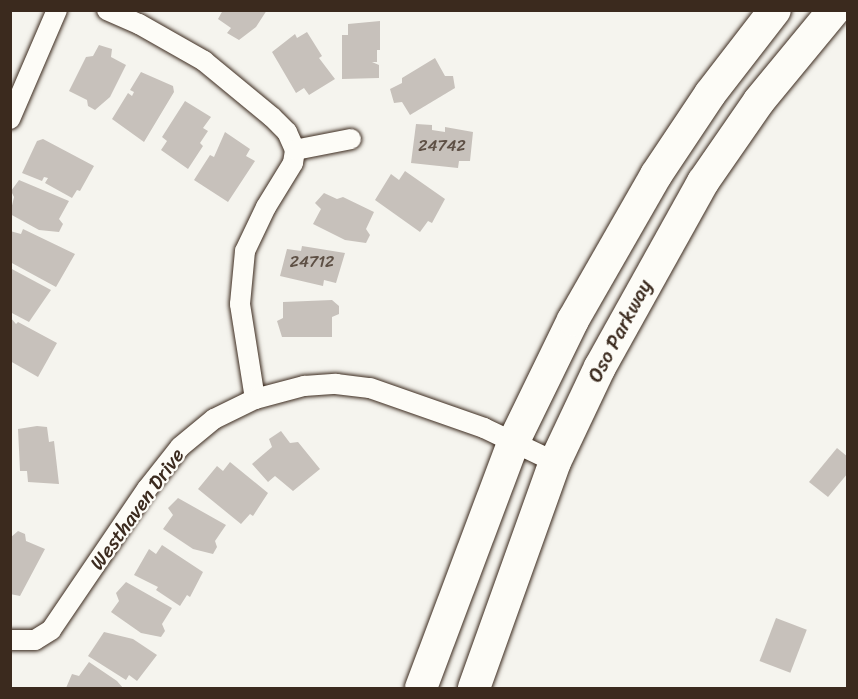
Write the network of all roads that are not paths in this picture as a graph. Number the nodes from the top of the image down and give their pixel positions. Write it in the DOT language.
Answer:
graph roads {
  1 [pos="57,10"];
  2 [pos="107,10"];
  3 [pos="775,10"];
  4 [pos="834,10"];
  5 [pos="10,119"];
  6 [pos="351,139"];
  7 [pos="295,150"];
  8 [pos="255,399"];
  9 [pos="513,443"];
  10 [pos="555,462"];
  11 [pos="10,640"];
  12 [pos="422,688"];
  13 [pos="474,688"];
  1 -- 5 [label="street"];
  2 -- 7 [label="street"];
  3 -- 9 [label="main road"];
  4 -- 10 [label="main road, Oso Parkway"];
  6 -- 7 [label="street"];
  7 -- 8 [label="street"];
  8 -- 9 [label="street, Westhaven Drive"];
  8 -- 11 [label="street, Westhaven Drive"];
  9 -- 10 [label="street, Westhaven Drive"];
  9 -- 12 [label="main road"];
  10 -- 13 [label="main road, Oso Parkway"];
}
